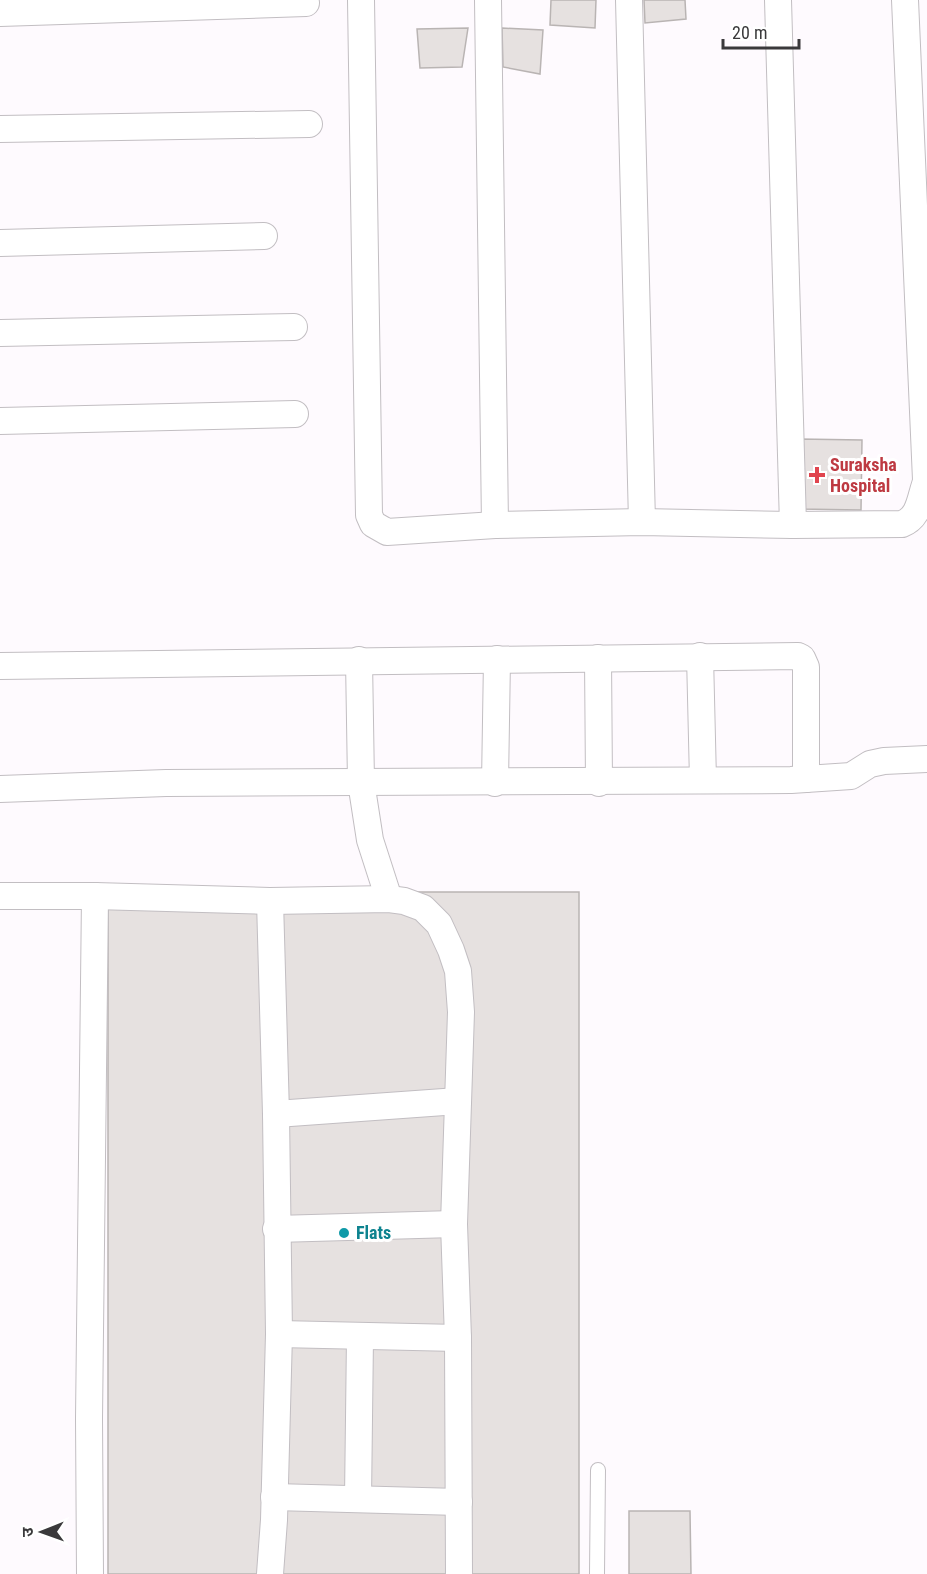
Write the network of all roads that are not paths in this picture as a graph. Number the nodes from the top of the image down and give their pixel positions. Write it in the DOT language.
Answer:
graph roads {
  1 [pos="361,0"];
  2 [pos="488,0"];
  3 [pos="629,0"];
  4 [pos="778,0"];
  5 [pos="905,0"];
  6 [pos="306,3"];
  7 [pos="0,13"];
  8 [pos="309,124"];
  9 [pos="0,129"];
  10 [pos="264,236"];
  11 [pos="0,243"];
  12 [pos="294,327"];
  13 [pos="0,333"];
  14 [pos="295,414"];
  15 [pos="0,421"];
  16 [pos="927,480"];
  17 [pos="642,522"];
  18 [pos="495,525"];
  19 [pos="793,525"];
  20 [pos="700,656"];
  21 [pos="598,658"];
  22 [pos="497,659"];
  23 [pos="359,660"];
  24 [pos="0,666"];
  25 [pos="927,759"];
  26 [pos="806,779"];
  27 [pos="704,780"];
  28 [pos="361,782"];
  29 [pos="495,783"];
  30 [pos="599,783"];
  31 [pos="0,789"];
  32 [pos="0,896"];
  33 [pos="95,896"];
  34 [pos="389,899"];
  35 [pos="270,901"];
  36 [pos="458,1101"];
  37 [pos="276,1114"];
  38 [pos="454,1224"];
  39 [pos="276,1229"];
  40 [pos="279,1334"];
  41 [pos="360,1337"];
  42 [pos="458,1338"];
  43 [pos="598,1470"];
  44 [pos="274,1497"];
  45 [pos="358,1499"];
  46 [pos="459,1502"];
  47 [pos="90,1574"];
  48 [pos="270,1574"];
  49 [pos="459,1574"];
  50 [pos="597,1574"];
  1 -- 18 [label="street"];
  2 -- 18 [label="street"];
  3 -- 17 [label="street"];
  4 -- 19 [label="street"];
  5 -- 16 [label="street"];
  6 -- 7 [label="street"];
  8 -- 9 [label="street"];
  10 -- 11 [label="street"];
  12 -- 13 [label="street"];
  14 -- 15 [label="street"];
  16 -- 19 [label="street"];
  17 -- 18 [label="street"];
  17 -- 19 [label="street"];
  20 -- 21 [label="street"];
  20 -- 26 [label="street"];
  20 -- 27 [label="street"];
  21 -- 22 [label="street"];
  21 -- 30 [label="street"];
  22 -- 23 [label="street"];
  22 -- 29 [label="street"];
  23 -- 24 [label="street"];
  23 -- 28 [label="street"];
  25 -- 26 [label="street"];
  26 -- 27 [label="street"];
  27 -- 30 [label="street"];
  28 -- 29 [label="street"];
  28 -- 31 [label="street"];
  28 -- 34 [label="street"];
  29 -- 30 [label="street"];
  32 -- 33 [label="street"];
  33 -- 35 [label="street"];
  33 -- 47 [label="street"];
  34 -- 35 [label="street"];
  34 -- 36 [label="street"];
  35 -- 37 [label="street"];
  36 -- 37 [label="street"];
  36 -- 38 [label="street"];
  37 -- 39 [label="street"];
  38 -- 39 [label="street"];
  38 -- 42 [label="street"];
  39 -- 40 [label="street"];
  40 -- 41 [label="street"];
  40 -- 44 [label="street"];
  41 -- 42 [label="street"];
  41 -- 45 [label="street"];
  42 -- 46 [label="street"];
  43 -- 50 [label="lane"];
  44 -- 45 [label="street"];
  44 -- 48 [label="street"];
  45 -- 46 [label="street"];
  46 -- 49 [label="street"];
}
